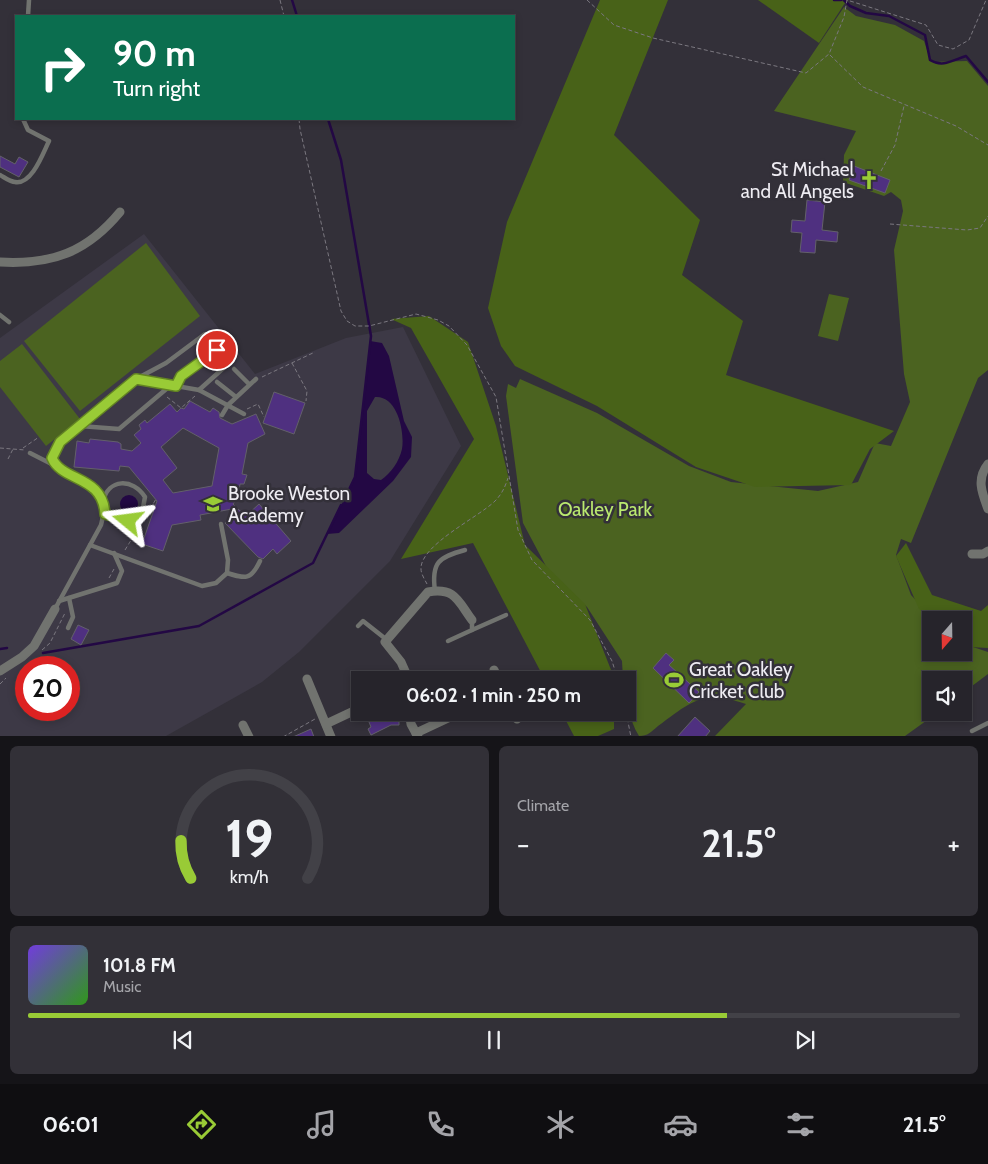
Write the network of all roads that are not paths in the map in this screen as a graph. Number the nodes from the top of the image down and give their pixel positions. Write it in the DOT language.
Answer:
graph roads {
  1 [pos="29,0"];
  2 [pos="28,15"];
  3 [pos="23,120"];
  4 [pos="0,175"];
  5 [pos="120,212"];
  6 [pos="0,262"];
  7 [pos="0,315"];
  8 [pos="9,322"];
  9 [pos="217,350"];
  10 [pos="234,369"];
  11 [pos="136,379"];
  12 [pos="256,379"];
  13 [pos="217,382"];
  14 [pos="249,384"];
  15 [pos="174,385"];
  16 [pos="200,390"];
  17 [pos="236,398"];
  18 [pos="228,405"];
  19 [pos="242,413"];
  20 [pos="222,416"];
  21 [pos="80,426"];
  22 [pos="30,453"];
  23 [pos="988,464"];
  24 [pos="55,466"];
  25 [pos="103,502"];
  26 [pos="988,510"];
  27 [pos="105,514"];
  28 [pos="221,524"];
  29 [pos="90,545"];
  30 [pos="465,550"];
  31 [pos="988,551"];
  32 [pos="114,554"];
  33 [pos="972,554"];
  34 [pos="260,561"];
  35 [pos="227,573"];
  36 [pos="431,591"];
  37 [pos="69,598"];
  38 [pos="57,605"];
  39 [pos="506,615"];
  40 [pos="472,625"];
  41 [pos="358,626"];
  42 [pos="68,628"];
  43 [pos="386,641"];
  44 [pos="448,642"];
  45 [pos="0,671"];
  46 [pos="406,671"];
  47 [pos="307,679"];
  48 [pos="351,711"];
  49 [pos="324,720"];
  50 [pos="410,721"];
  51 [pos="444,721"];
  52 [pos="988,724"];
  53 [pos="243,725"];
  54 [pos="972,731"];
  55 [pos="417,735"];
  56 [pos="249,736"];
  57 [pos="331,736"];
  1 -- 2 [label="lane"];
  3 -- 4 [label="lane"];
  5 -- 6 [label="street"];
  7 -- 8 [label="lane"];
  9 -- 11 [label="lane"];
  9 -- 15 [label="lane"];
  9 -- 16 [label="lane"];
  10 -- 14 [label="lane"];
  11 -- 15 [label="lane"];
  11 -- 21 [label="lane"];
  12 -- 14 [label="lane"];
  13 -- 17 [label="lane"];
  14 -- 17 [label="lane"];
  15 -- 16 [label="lane"];
  15 -- 21 [label="lane"];
  16 -- 18 [label="lane"];
  17 -- 18 [label="lane"];
  18 -- 19 [label="lane"];
  18 -- 20 [label="lane"];
  21 -- 24 [label="lane"];
  22 -- 24 [label="lane"];
  23 -- 26 [label="street"];
  24 -- 25 [label="lane"];
  25 -- 27 [label="lane"];
  25 -- 27 [label="lane"];
  27 -- 29 [label="lane"];
  28 -- 35 [label="lane"];
  29 -- 32 [label="lane"];
  29 -- 38 [label="lane"];
  30 -- 36 [label="lane"];
  31 -- 33 [label="street"];
  32 -- 35 [label="lane"];
  32 -- 37 [label="lane"];
  34 -- 35 [label="lane"];
  36 -- 40 [label="street"];
  36 -- 43 [label="street"];
  37 -- 38 [label="lane"];
  37 -- 42 [label="lane"];
  38 -- 45 [label="street"];
  39 -- 40 [label="lane"];
  40 -- 44 [label="lane"];
  41 -- 43 [label="lane"];
  43 -- 46 [label="street"];
  47 -- 49 [label="street"];
  48 -- 49 [label="street"];
  49 -- 57 [label="street"];
  50 -- 55 [label="street"];
  51 -- 55 [label="street"];
  52 -- 54 [label="lane"];
  53 -- 56 [label="street"];
}
